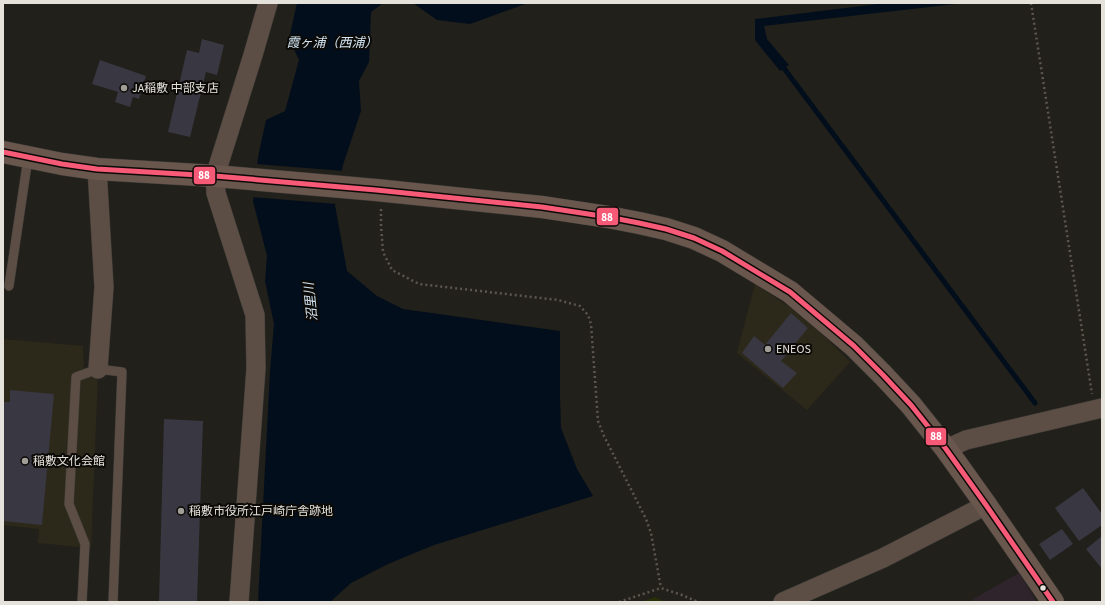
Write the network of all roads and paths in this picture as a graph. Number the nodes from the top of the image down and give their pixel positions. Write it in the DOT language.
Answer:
graph roads {
  1 [pos="268,3"];
  2 [pos="1030,3"];
  3 [pos="3,152"];
  4 [pos="28,158"];
  5 [pos="97,169"];
  6 [pos="222,177"];
  7 [pos="379,190"];
  8 [pos="9,286"];
  9 [pos="98,369"];
  10 [pos="1098,409"];
  11 [pos="946,450"];
  12 [pos="986,505"];
  13 [pos="661,588"];
  14 [pos="82,602"];
  15 [pos="113,602"];
  16 [pos="239,602"];
  17 [pos="619,602"];
  18 [pos="698,602"];
  19 [pos="783,602"];
  20 [pos="1052,602"];
  1 -- 6 [label="street"];
  2 -- 10 [label="path"];
  3 -- 4 [label="main road"];
  4 -- 5 [label="main road"];
  4 -- 8 [label="lane"];
  5 -- 6 [label="main road"];
  5 -- 9 [label="street"];
  6 -- 7 [label="main road"];
  6 -- 16 [label="street"];
  7 -- 11 [label="main road"];
  7 -- 13 [label="path"];
  9 -- 14 [label="lane"];
  9 -- 15 [label="lane"];
  10 -- 11 [label="street"];
  11 -- 12 [label="main road"];
  12 -- 19 [label="street"];
  12 -- 20 [label="main road"];
  13 -- 17 [label="path"];
  13 -- 18 [label="path"];
}
